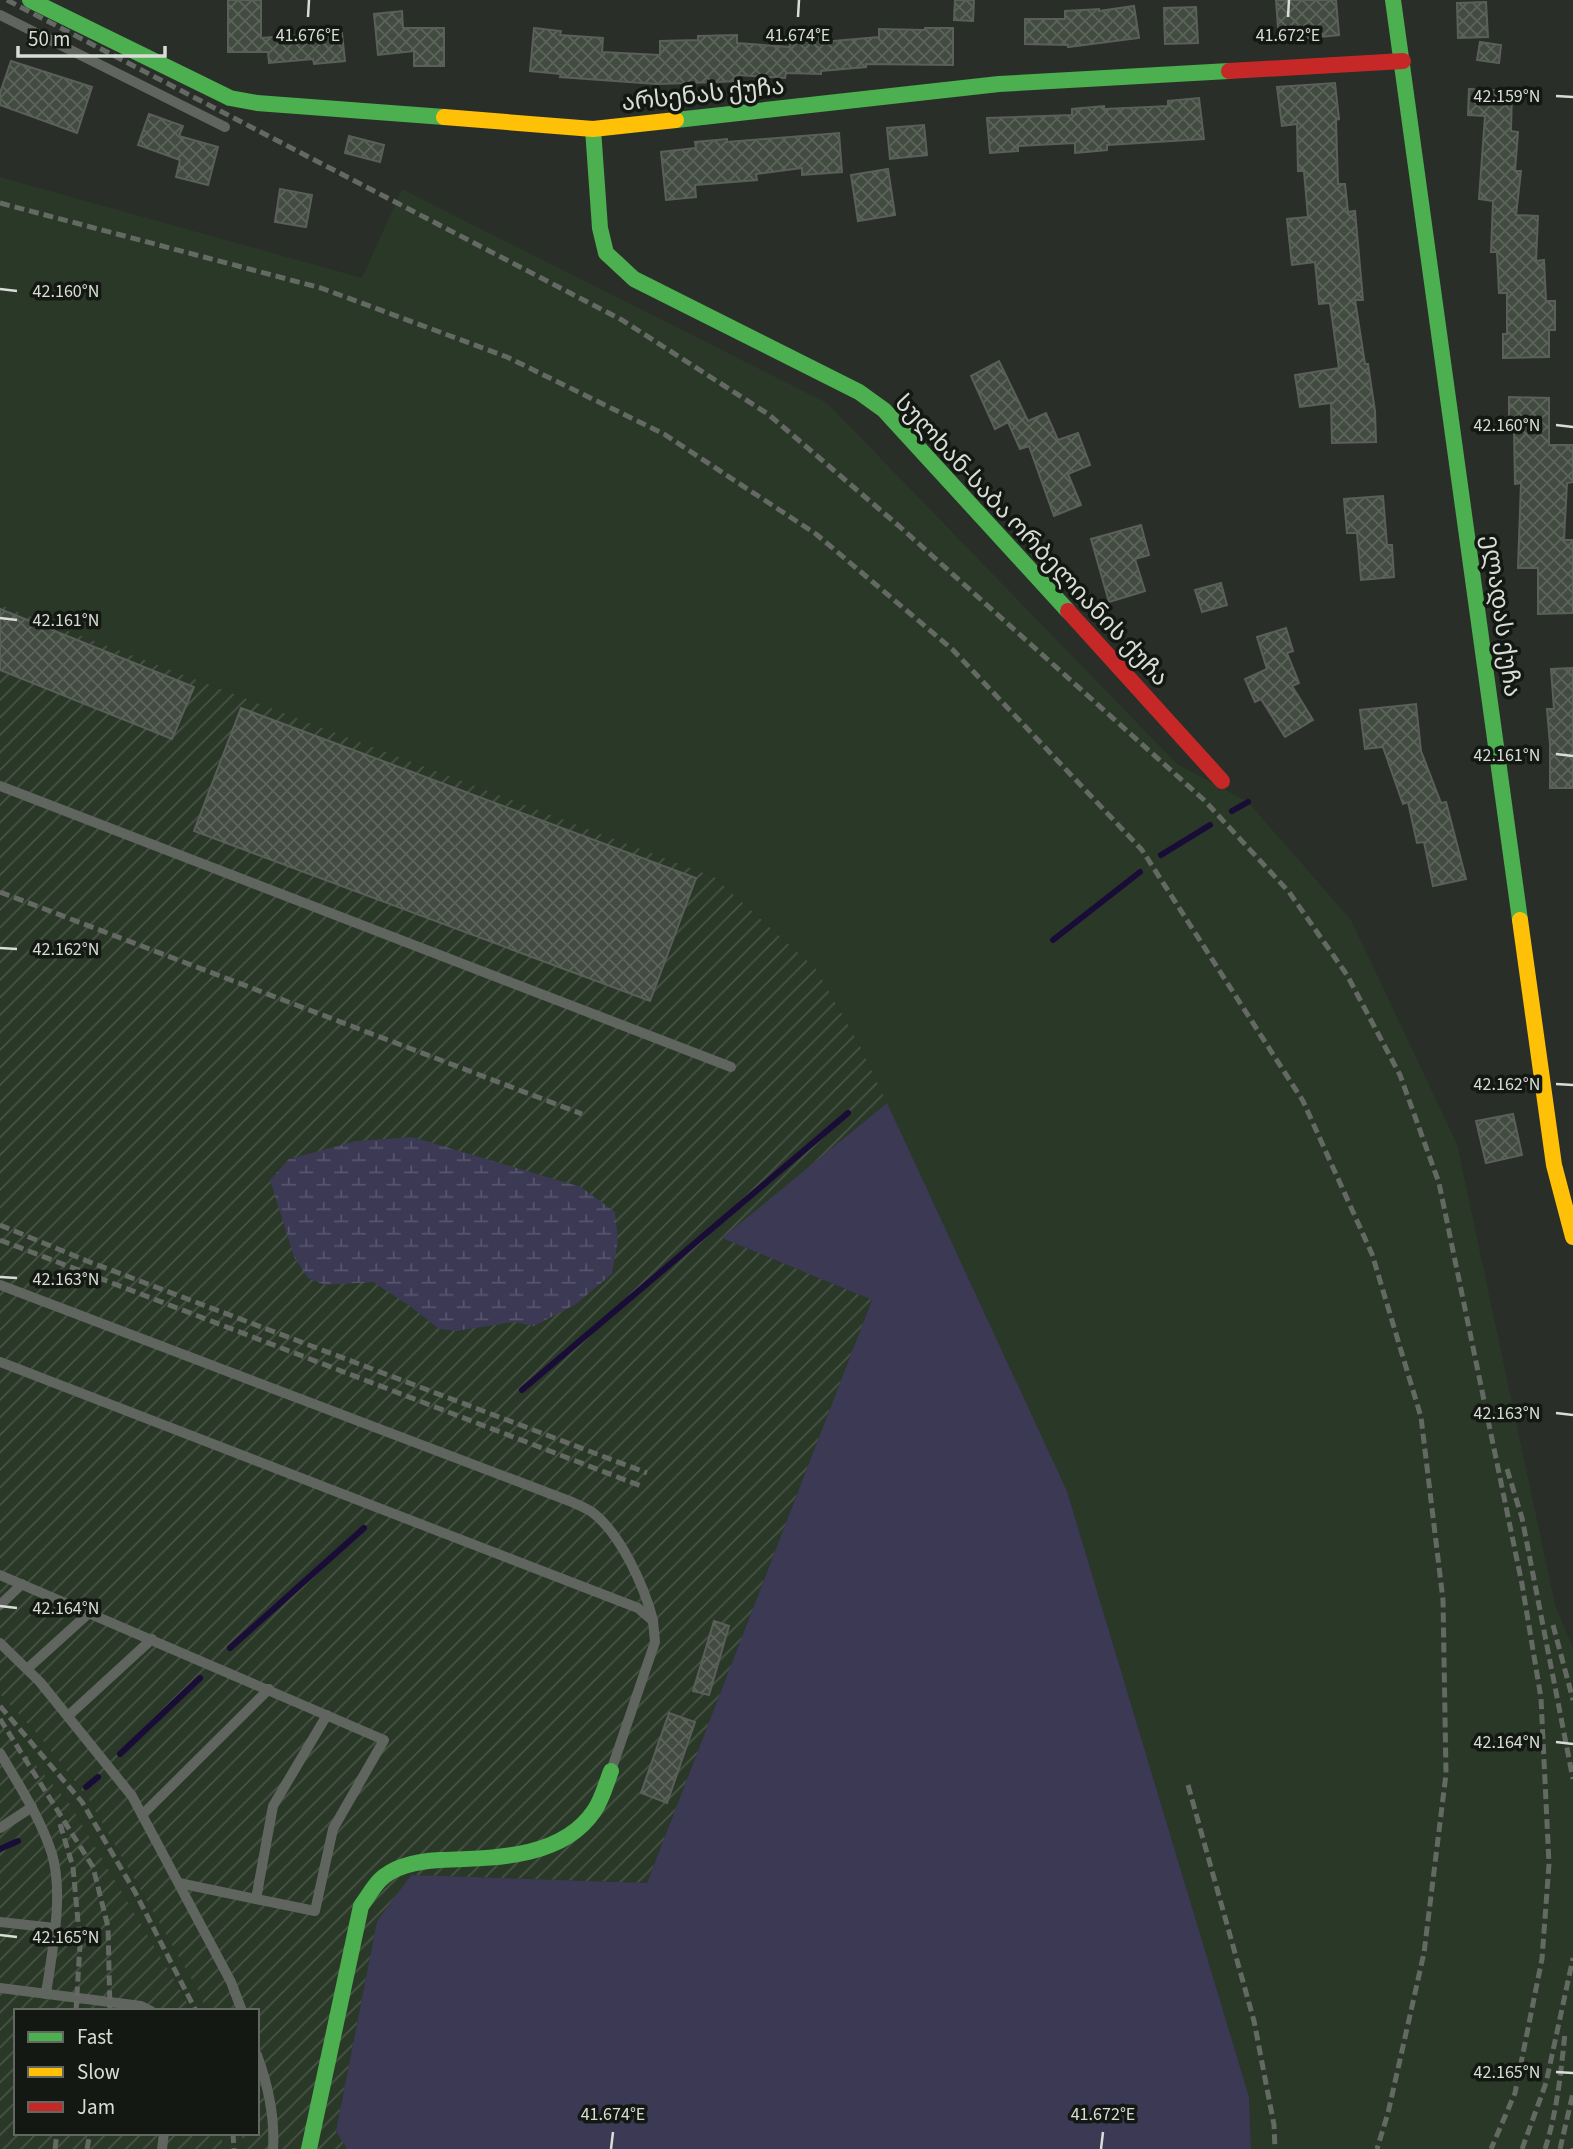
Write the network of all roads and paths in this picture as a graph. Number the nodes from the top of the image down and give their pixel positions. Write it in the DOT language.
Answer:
graph roads {
  1 [pos="30,0"];
  2 [pos="1393,0"];
  3 [pos="0,15"];
  4 [pos="1403,61"];
  5 [pos="225,127"];
  6 [pos="593,129"];
  7 [pos="1222,781"];
  8 [pos="0,786"];
  9 [pos="731,1067"];
  10 [pos="1573,1237"];
  11 [pos="0,1285"];
  12 [pos="0,1362"];
  13 [pos="0,1575"];
  14 [pos="22,1584"];
  15 [pos="0,1605"];
  16 [pos="89,1613"];
  17 [pos="653,1621"];
  18 [pos="152,1639"];
  19 [pos="0,1643"];
  20 [pos="26,1669"];
  21 [pos="269,1689"];
  22 [pos="327,1714"];
  23 [pos="68,1716"];
  24 [pos="0,1753"];
  25 [pos="611,1771"];
  26 [pos="32,1807"];
  27 [pos="142,1815"];
  28 [pos="0,1828"];
  29 [pos="178,1883"];
  30 [pos="256,1899"];
  31 [pos="0,1922"];
  32 [pos="55,1928"];
  33 [pos="0,1988"];
  34 [pos="46,1994"];
  35 [pos="148,2009"];
  36 [pos="241,2009"];
  37 [pos="259,2060"];
  38 [pos="273,2149"];
  39 [pos="309,2149"];
  1 -- 6 [label="street, არსენას ქუჩა"];
  2 -- 4 [label="street, ელადას ქუჩა"];
  3 -- 5 [label="lane"];
  4 -- 6 [label="street, არსენას ქუჩა"];
  4 -- 10 [label="street, ელადას ქუჩა"];
  6 -- 7 [label="street, სულხან-საბა ორბელიანის ქუჩა"];
  8 -- 9 [label="lane"];
  11 -- 17 [label="lane"];
  12 -- 17 [label="lane"];
  13 -- 14 [label="lane"];
  14 -- 15 [label="lane"];
  14 -- 16 [label="lane"];
  16 -- 18 [label="lane"];
  16 -- 20 [label="lane"];
  17 -- 25 [label="lane"];
  18 -- 21 [label="lane"];
  18 -- 23 [label="lane"];
  19 -- 20 [label="lane"];
  20 -- 23 [label="lane"];
  21 -- 22 [label="lane"];
  21 -- 27 [label="lane"];
  22 -- 30 [label="lane"];
  22 -- 30 [label="lane"];
  23 -- 27 [label="lane"];
  24 -- 26 [label="lane"];
  25 -- 39 [label="street"];
  26 -- 28 [label="lane"];
  26 -- 32 [label="lane"];
  27 -- 29 [label="lane"];
  29 -- 30 [label="lane"];
  29 -- 36 [label="lane"];
  31 -- 32 [label="lane"];
  32 -- 34 [label="lane"];
  33 -- 34 [label="lane"];
  34 -- 35 [label="lane"];
  37 -- 38 [label="lane"];
}
